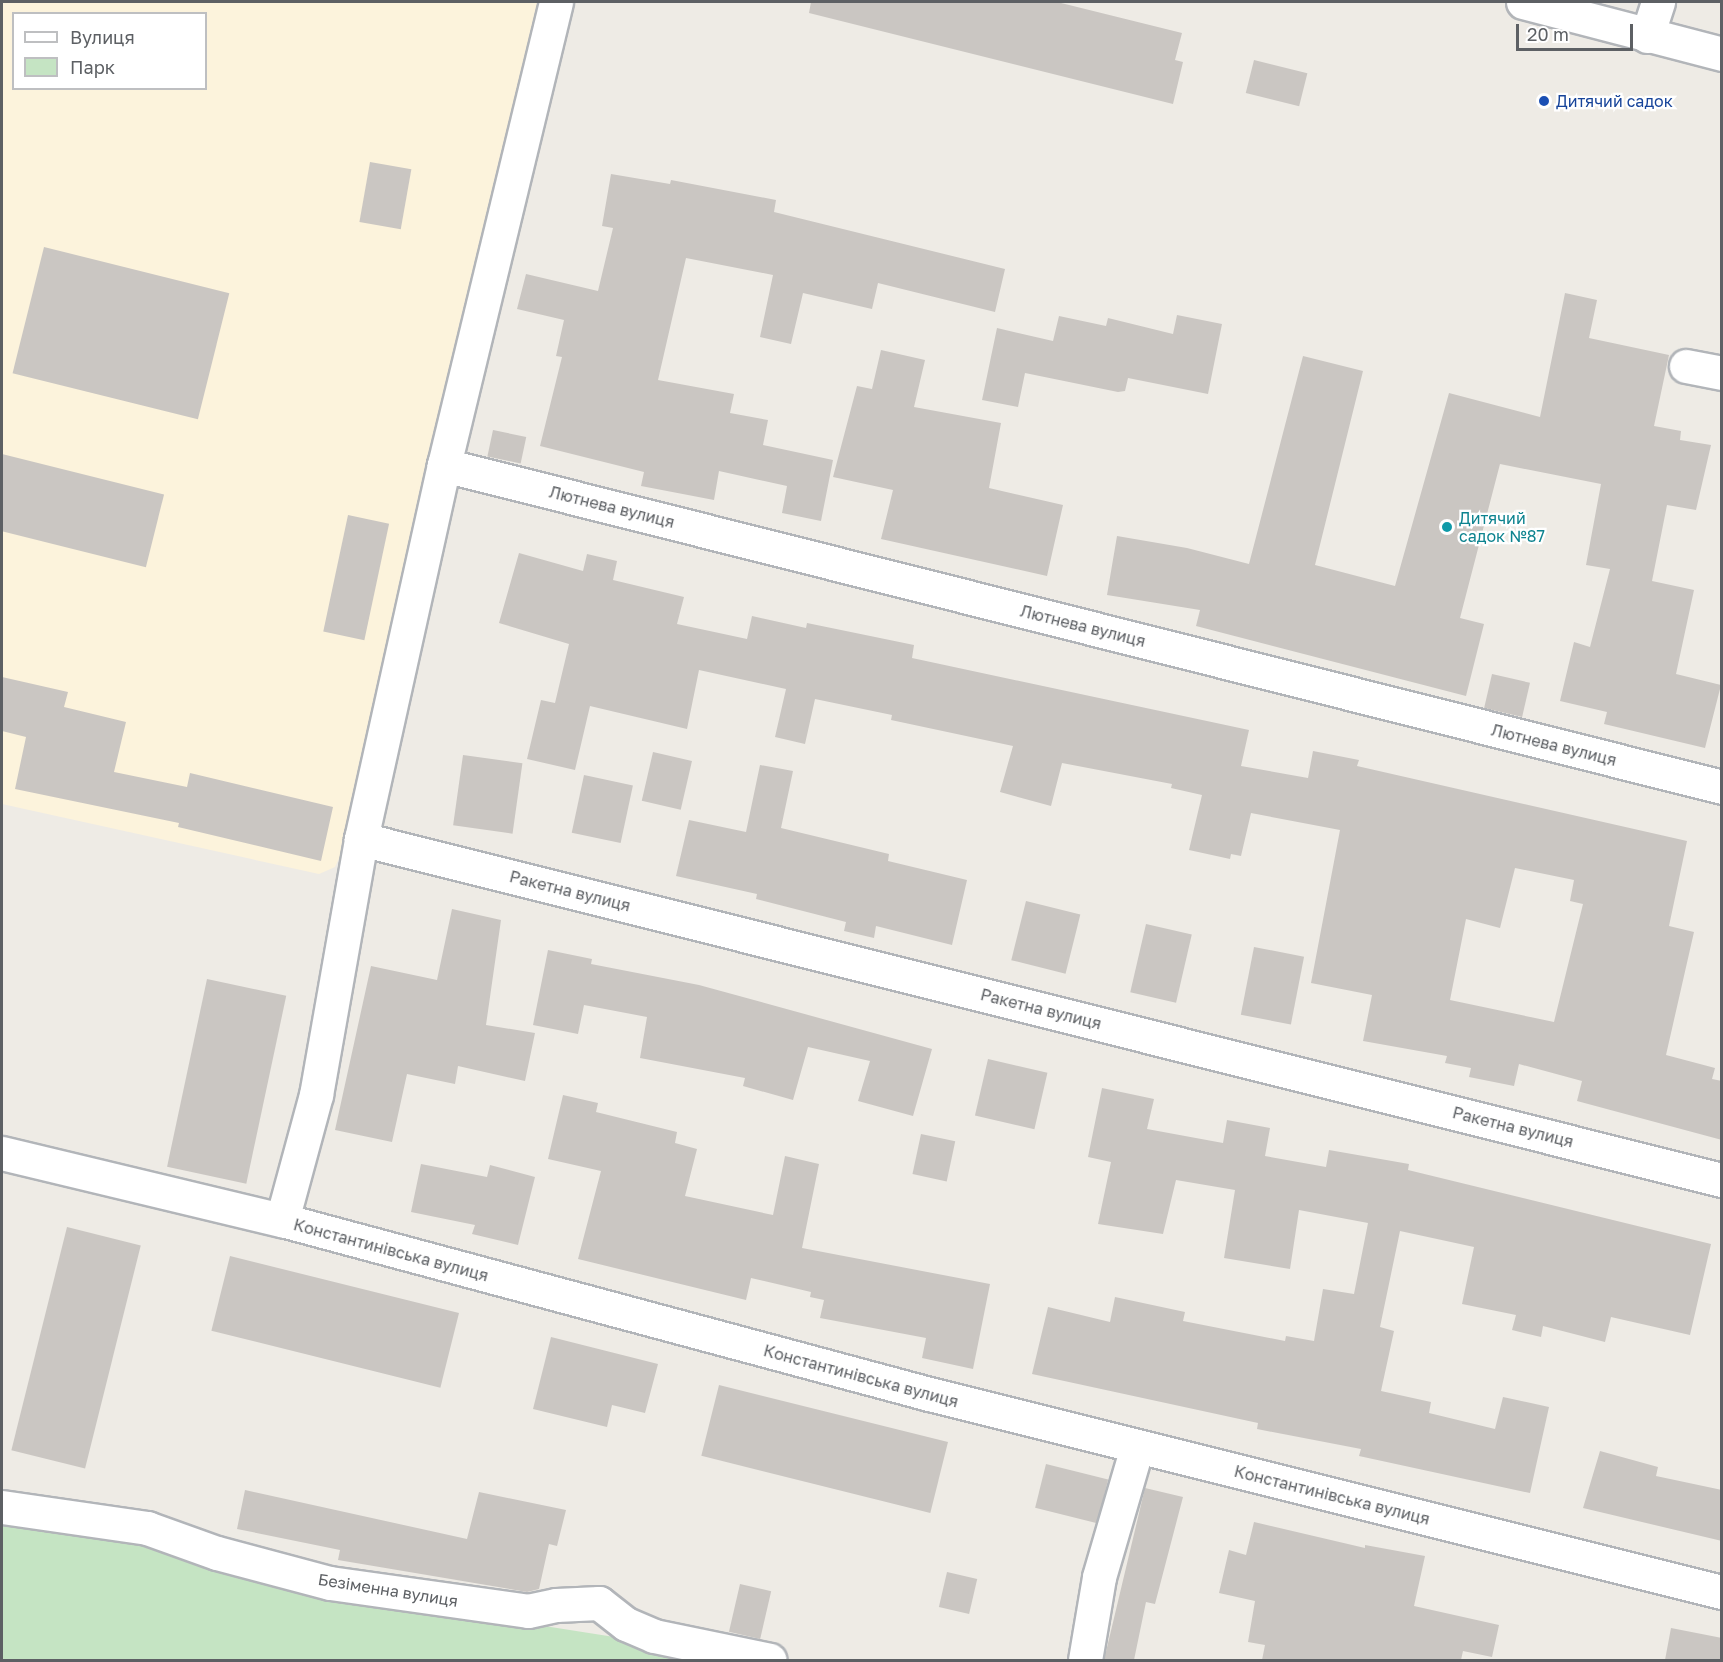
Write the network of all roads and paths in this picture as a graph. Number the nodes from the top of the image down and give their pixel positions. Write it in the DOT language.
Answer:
graph roads {
  1 [pos="556,2"];
  2 [pos="1523,2"];
  3 [pos="1658,2"];
  4 [pos="1647,36"];
  5 [pos="1722,54"];
  6 [pos="1686,366"];
  7 [pos="1722,374"];
  8 [pos="444,465"];
  9 [pos="1722,787"];
  10 [pos="361,838"];
  11 [pos="2,1153"];
  12 [pos="1722,1180"];
  13 [pos="282,1220"];
  14 [pos="1137,1447"];
  15 [pos="2,1507"];
  16 [pos="1722,1592"];
  17 [pos="770,1660"];
  18 [pos="1085,1660"];
  1 -- 8 [label="street"];
  2 -- 4 [label="street"];
  3 -- 4 [label="street"];
  4 -- 5 [label="street"];
  6 -- 7 [label="street"];
  8 -- 9 [label="street, Лютнева вулиця"];
  8 -- 10 [label="street"];
  10 -- 12 [label="street, Ракетна вулиця"];
  10 -- 13 [label="street"];
  11 -- 13 [label="street, Константинівська вулиця"];
  13 -- 14 [label="street, Константинівська вулиця"];
  14 -- 16 [label="street, Константинівська вулиця"];
  14 -- 18 [label="street"];
  15 -- 17 [label="street, Безіменна вулиця"];
}
